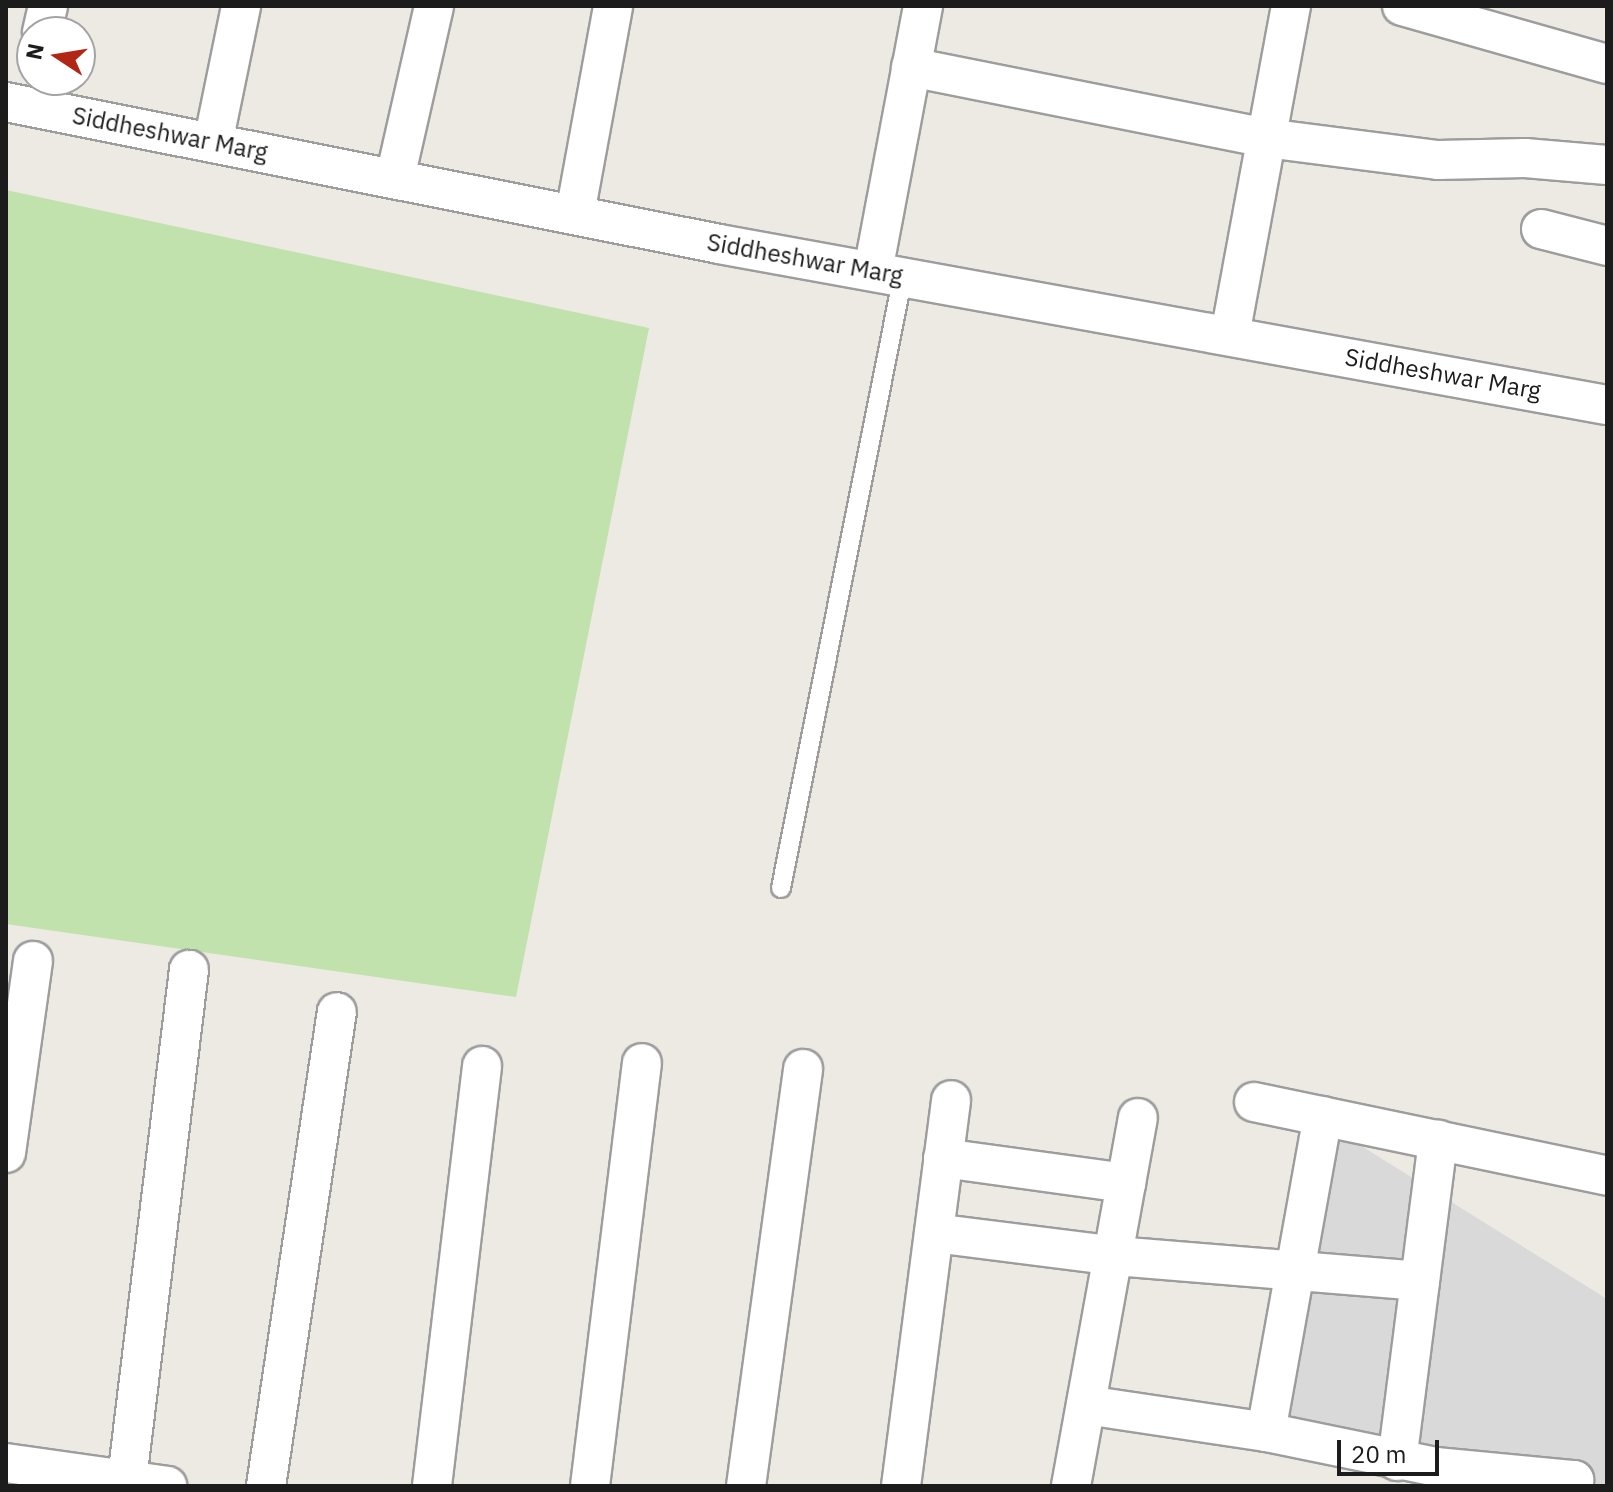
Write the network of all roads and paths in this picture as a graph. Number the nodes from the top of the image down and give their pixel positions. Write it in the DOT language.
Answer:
graph roads {
  1 [pos="241,6"];
  2 [pos="434,6"];
  3 [pos="613,6"];
  4 [pos="923,6"];
  5 [pos="1291,6"];
  6 [pos="1402,6"];
  7 [pos="1607,64"];
  8 [pos="911,67"];
  9 [pos="25,96"];
  10 [pos="1266,138"];
  11 [pos="213,143"];
  12 [pos="1607,165"];
  13 [pos="395,178"];
  14 [pos="575,214"];
  15 [pos="1541,229"];
  16 [pos="1607,246"];
  17 [pos="888,274"];
  18 [pos="1230,335"];
  19 [pos="1607,405"];
  20 [pos="781,888"];
  21 [pos="33,961"];
  22 [pos="189,970"];
  23 [pos="337,1012"];
  24 [pos="642,1063"];
  25 [pos="482,1066"];
  26 [pos="803,1069"];
  27 [pos="951,1100"];
  28 [pos="1254,1102"];
  29 [pos="1323,1116"];
  30 [pos="1138,1118"];
  31 [pos="1438,1140"];
  32 [pos="6,1153"];
  33 [pos="943,1158"];
  34 [pos="1607,1176"];
  35 [pos="1126,1183"];
  36 [pos="934,1233"];
  37 [pos="1116,1256"];
  38 [pos="1296,1267"];
  39 [pos="1420,1281"];
  40 [pos="1086,1405"];
  41 [pos="1266,1432"];
  42 [pos="1397,1461"];
  43 [pos="6,1463"];
  44 [pos="127,1479"];
  45 [pos="167,1486"];
  46 [pos="266,1486"];
  47 [pos="432,1486"];
  48 [pos="590,1486"];
  49 [pos="746,1486"];
  50 [pos="901,1486"];
  51 [pos="1071,1486"];
  52 [pos="1574,1486"];
  1 -- 11 [label="street"];
  2 -- 13 [label="street"];
  3 -- 14 [label="street"];
  4 -- 8 [label="street"];
  5 -- 10 [label="street"];
  6 -- 7 [label="street"];
  8 -- 10 [label="street"];
  8 -- 17 [label="street"];
  9 -- 11 [label="street, Siddheshwar Marg"];
  10 -- 12 [label="street"];
  10 -- 18 [label="street"];
  11 -- 13 [label="street, Siddheshwar Marg"];
  13 -- 14 [label="street, Siddheshwar Marg"];
  14 -- 17 [label="street, Siddheshwar Marg"];
  15 -- 16 [label="street"];
  17 -- 18 [label="street, Siddheshwar Marg"];
  17 -- 20 [label="lane"];
  18 -- 19 [label="street, Siddheshwar Marg"];
  21 -- 32 [label="street"];
  22 -- 44 [label="street"];
  23 -- 46 [label="street"];
  24 -- 48 [label="street"];
  25 -- 47 [label="street"];
  26 -- 49 [label="street"];
  27 -- 33 [label="street"];
  28 -- 29 [label="street"];
  29 -- 31 [label="street"];
  29 -- 38 [label="street"];
  30 -- 35 [label="street"];
  31 -- 34 [label="street"];
  31 -- 39 [label="street"];
  33 -- 35 [label="street"];
  33 -- 36 [label="street"];
  35 -- 37 [label="street"];
  36 -- 37 [label="street"];
  36 -- 50 [label="street"];
  37 -- 38 [label="street"];
  37 -- 40 [label="street"];
  38 -- 39 [label="street"];
  38 -- 41 [label="street"];
  39 -- 42 [label="street"];
  40 -- 41 [label="street"];
  40 -- 51 [label="street"];
  41 -- 42 [label="street"];
  42 -- 52 [label="street"];
  43 -- 44 [label="street"];
  44 -- 45 [label="street"];
}
